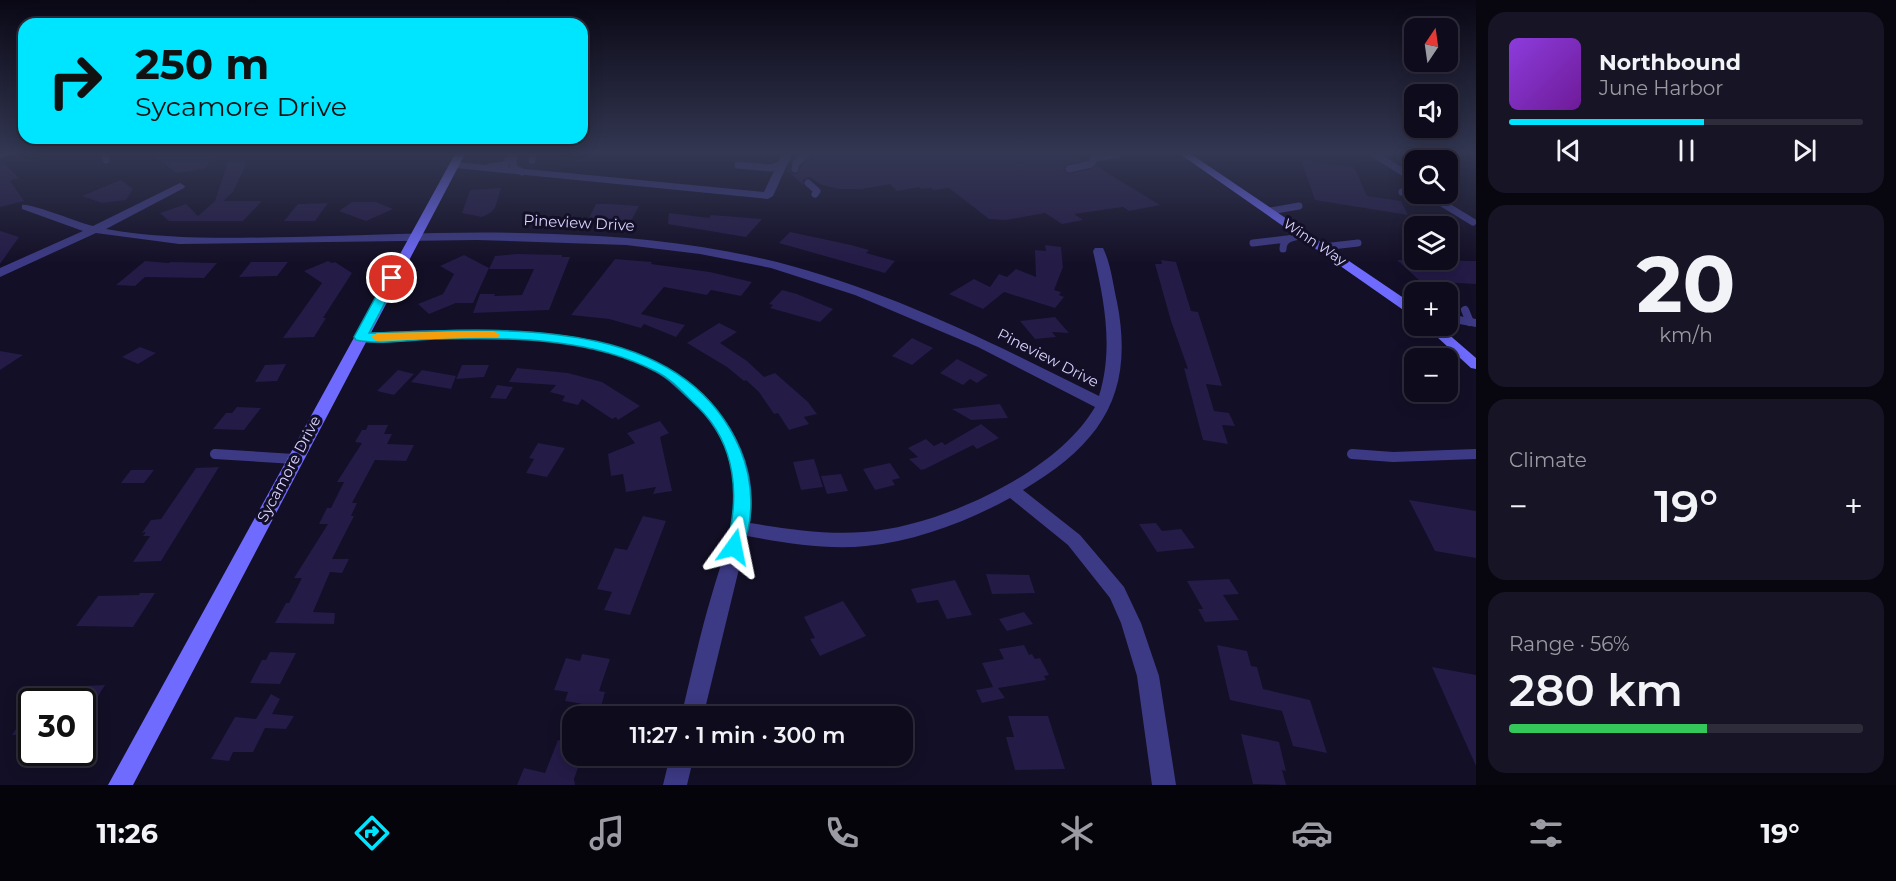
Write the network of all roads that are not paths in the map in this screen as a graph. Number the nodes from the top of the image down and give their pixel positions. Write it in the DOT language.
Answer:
graph roads {
  1 [pos="171,191"];
  2 [pos="439,191"];
  3 [pos="713,191"];
  4 [pos="770,191"];
  5 [pos="817,191"];
  6 [pos="1240,191"];
  7 [pos="815,194"];
  8 [pos="1443,204"];
  9 [pos="1299,206"];
  10 [pos="26,207"];
  11 [pos="1270,211"];
  12 [pos="1473,222"];
  13 [pos="94,231"];
  14 [pos="1305,235"];
  15 [pos="413,238"];
  16 [pos="1287,239"];
  17 [pos="1253,243"];
  18 [pos="1358,243"];
  19 [pos="1323,247"];
  20 [pos="1283,249"];
  21 [pos="1099,250"];
  22 [pos="0,273"];
  23 [pos="1404,304"];
  24 [pos="1444,336"];
  25 [pos="361,337"];
  26 [pos="1470,355"];
  27 [pos="1476,365"];
  28 [pos="1104,405"];
  29 [pos="215,454"];
  30 [pos="1352,454"];
  31 [pos="1476,454"];
  32 [pos="294,459"];
  33 [pos="1010,489"];
  34 [pos="740,528"];
  35 [pos="695,706"];
  36 [pos="680,766"];
  37 [pos="120,785"];
  38 [pos="675,785"];
  39 [pos="1164,785"];
  1 -- 13 [label="street"];
  2 -- 15 [label="street, Sycamore Drive"];
  3 -- 4 [label="street"];
  5 -- 7 [label="lane"];
  6 -- 11 [label="street, Winn Way"];
  8 -- 12 [label="lane"];
  9 -- 11 [label="lane"];
  10 -- 13 [label="street, Pineview Drive"];
  11 -- 14 [label="street, Winn Way"];
  13 -- 15 [label="street, Pineview Drive"];
  13 -- 22 [label="street"];
  14 -- 16 [label="lane"];
  14 -- 19 [label="street, Winn Way"];
  15 -- 25 [label="street, Sycamore Drive"];
  15 -- 28 [label="street, Pineview Drive"];
  16 -- 17 [label="lane"];
  16 -- 20 [label="lane"];
  18 -- 19 [label="lane"];
  19 -- 23 [label="street, Winn Way"];
  21 -- 28 [label="street"];
  24 -- 26 [label="street"];
  25 -- 32 [label="street, Sycamore Drive"];
  25 -- 34 [label="street"];
  26 -- 27 [label="street"];
  28 -- 33 [label="street"];
  29 -- 32 [label="lane"];
  30 -- 31 [label="lane"];
  32 -- 37 [label="street, Sycamore Drive"];
  33 -- 34 [label="street"];
  33 -- 39 [label="street"];
  34 -- 35 [label="street"];
  36 -- 38 [label="street"];
}
